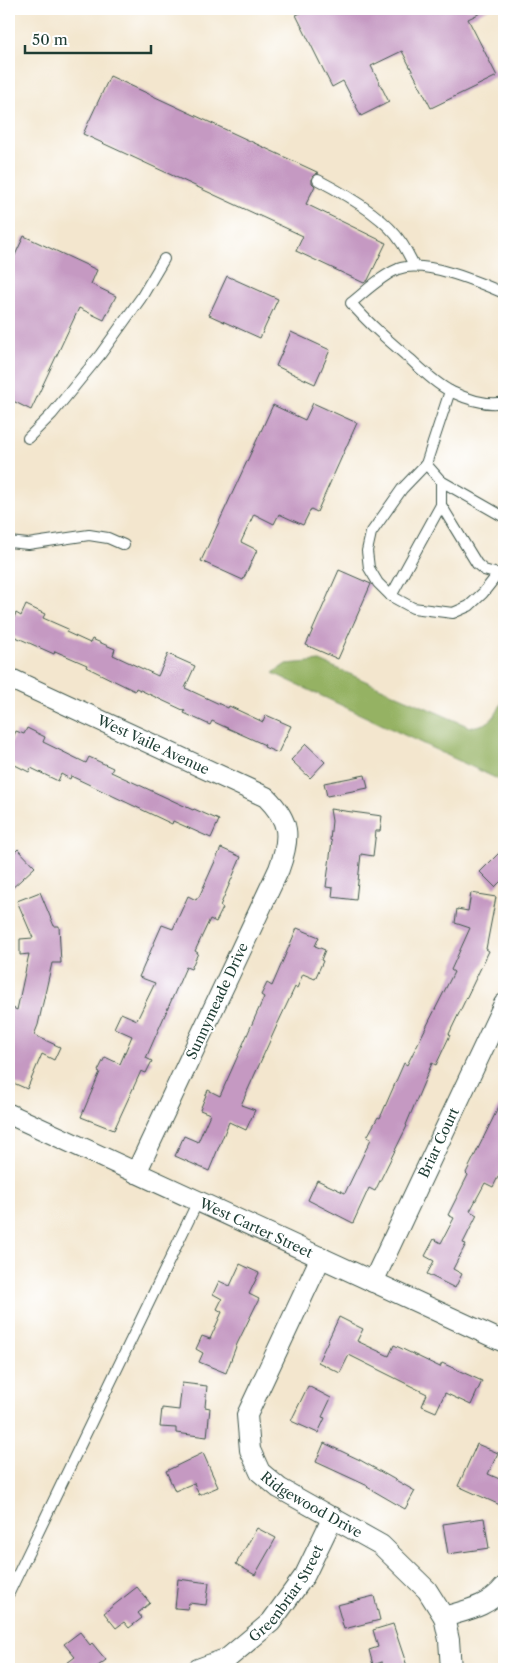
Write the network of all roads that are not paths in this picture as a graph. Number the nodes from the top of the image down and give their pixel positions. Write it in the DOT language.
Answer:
graph roads {
  1 [pos="318,180"];
  2 [pos="164,259"];
  3 [pos="414,265"];
  4 [pos="504,293"];
  5 [pos="450,391"];
  6 [pos="502,405"];
  7 [pos="28,438"];
  8 [pos="426,464"];
  9 [pos="441,481"];
  10 [pos="441,505"];
  11 [pos="504,517"];
  12 [pos="9,542"];
  13 [pos="124,545"];
  14 [pos="501,572"];
  15 [pos="391,596"];
  16 [pos="9,678"];
  17 [pos="286,825"];
  18 [pos="504,1004"];
  19 [pos="9,1114"];
  20 [pos="136,1173"];
  21 [pos="198,1201"];
  22 [pos="321,1257"];
  23 [pos="373,1282"];
  24 [pos="504,1342"];
  25 [pos="333,1517"];
  26 [pos="504,1587"];
  27 [pos="9,1593"];
  28 [pos="444,1617"];
  29 [pos="198,1669"];
  30 [pos="451,1669"];
  1 -- 3 [label="lane"];
  2 -- 7 [label="lane"];
  3 -- 4 [label="lane"];
  3 -- 5 [label="lane"];
  5 -- 6 [label="lane"];
  5 -- 8 [label="lane"];
  8 -- 9 [label="lane"];
  8 -- 15 [label="lane"];
  9 -- 10 [label="lane"];
  9 -- 11 [label="lane"];
  10 -- 14 [label="lane"];
  10 -- 15 [label="lane"];
  12 -- 13 [label="lane"];
  14 -- 15 [label="lane"];
  16 -- 17 [label="street, West Vaile Avenue"];
  17 -- 20 [label="street, Sunnymeade Drive"];
  18 -- 23 [label="street, Briar Court"];
  19 -- 20 [label="street, West Carter Street"];
  20 -- 21 [label="street, West Carter Street"];
  21 -- 22 [label="street, West Carter Street"];
  21 -- 27 [label="lane"];
  22 -- 23 [label="street, West Carter Street"];
  22 -- 25 [label="street, Ridgewood Drive"];
  23 -- 24 [label="street, West Carter Street"];
  25 -- 28 [label="street, Ridgewood Drive"];
  25 -- 29 [label="street, Greenbriar Street"];
  26 -- 28 [label="street"];
  28 -- 30 [label="street"];
}
